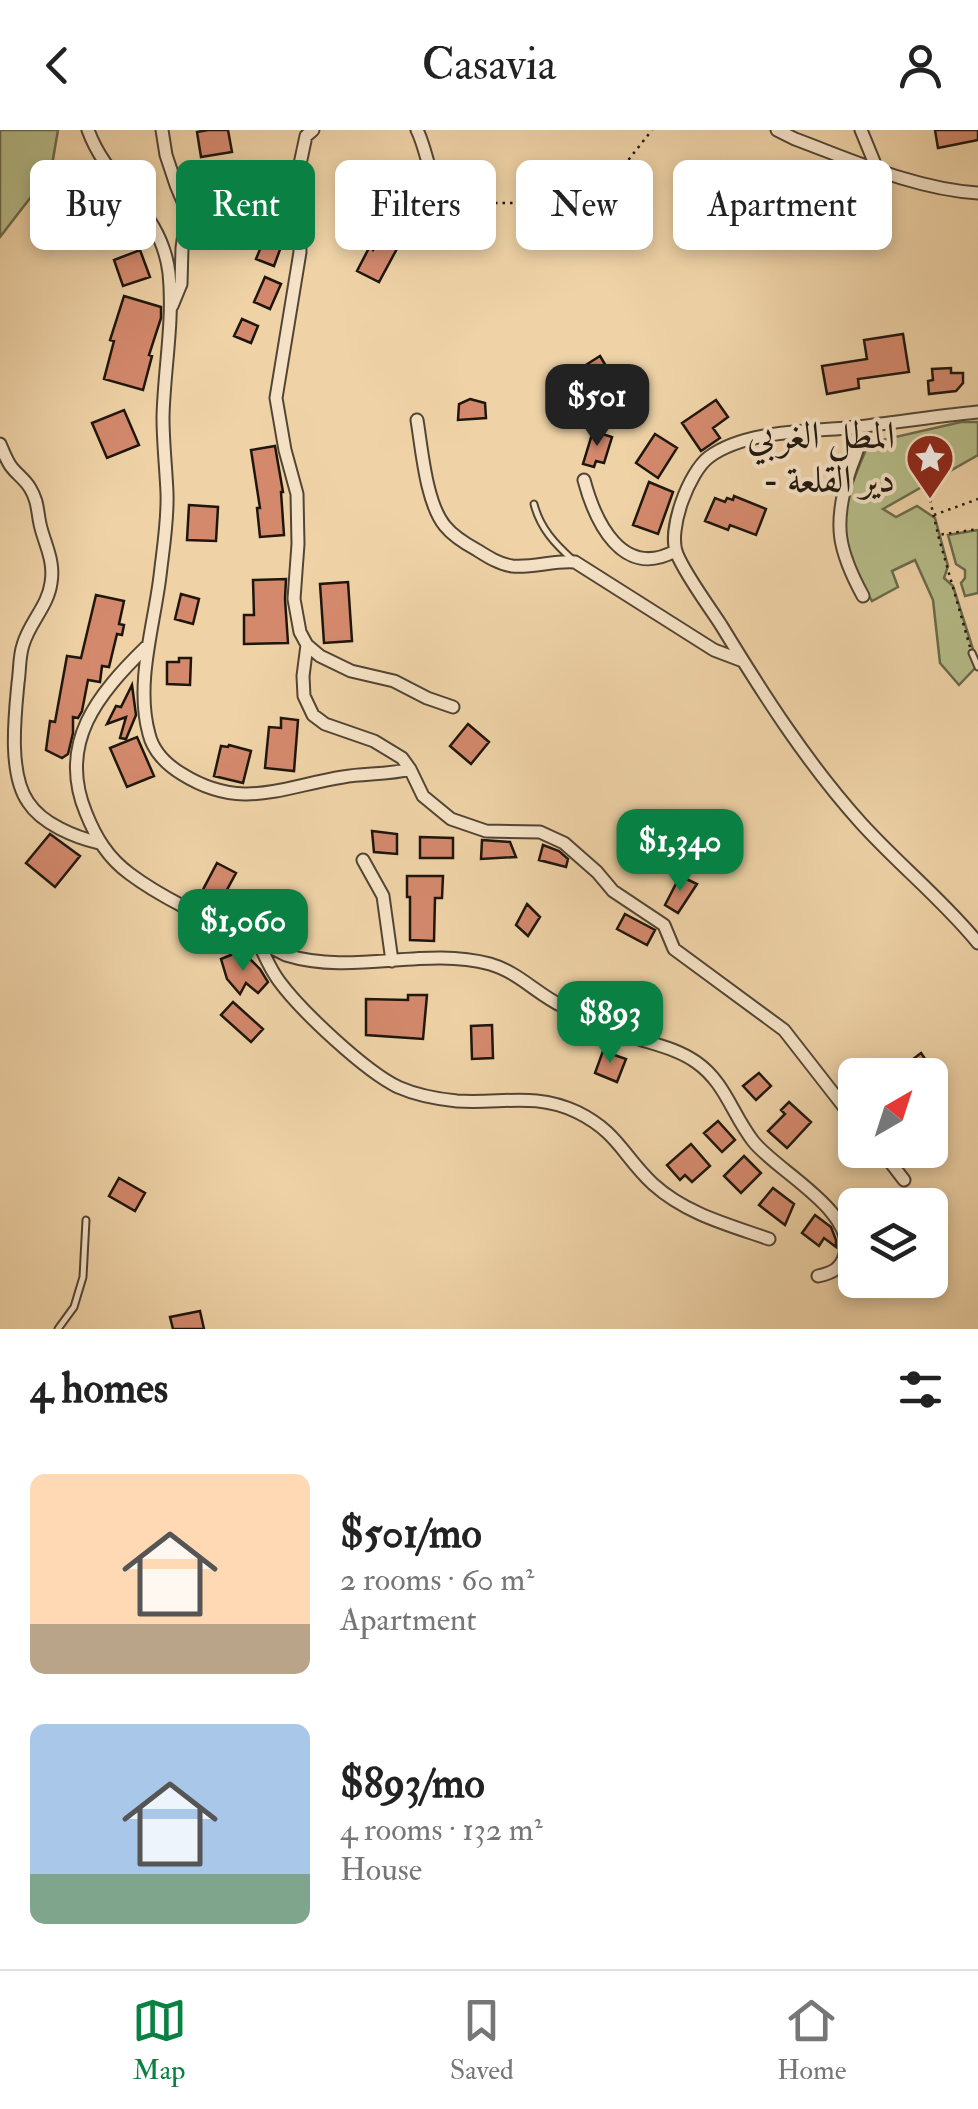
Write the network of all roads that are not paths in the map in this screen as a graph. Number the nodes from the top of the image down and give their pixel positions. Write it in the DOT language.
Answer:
graph roads {
  1 [pos="88,130"];
  2 [pos="162,130"];
  3 [pos="312,130"];
  4 [pos="416,130"];
  5 [pos="777,130"];
  6 [pos="861,130"];
  7 [pos="429,160"];
  8 [pos="854,160"];
  9 [pos="873,160"];
  10 [pos="892,174"];
  11 [pos="978,192"];
  12 [pos="170,310"];
  13 [pos="978,412"];
  14 [pos="417,420"];
  15 [pos="857,427"];
  16 [pos="0,444"];
  17 [pos="584,480"];
  18 [pos="534,504"];
  19 [pos="675,551"];
  20 [pos="575,562"];
  21 [pos="863,596"];
  22 [pos="307,645"];
  23 [pos="146,647"];
  24 [pos="972,650"];
  25 [pos="743,660"];
  26 [pos="978,668"];
  27 [pos="453,707"];
  28 [pos="410,769"];
  29 [pos="99,843"];
  30 [pos="363,860"];
  31 [pos="258,941"];
  32 [pos="978,943"];
  33 [pos="392,961"];
  34 [pos="838,1098"];
  35 [pos="894,1168"];
  36 [pos="904,1180"];
  37 [pos="86,1220"];
  38 [pos="769,1239"];
  39 [pos="818,1276"];
  40 [pos="58,1329"];
  1 -- 12 [label="street"];
  2 -- 12 [label="street"];
  3 -- 22 [label="street"];
  4 -- 7 [label="street"];
  5 -- 8 [label="street"];
  6 -- 9 [label="street"];
  10 -- 11 [label="street"];
  12 -- 23 [label="street"];
  13 -- 15 [label="street"];
  14 -- 20 [label="street"];
  15 -- 19 [label="street"];
  15 -- 21 [label="street"];
  16 -- 29 [label="street"];
  17 -- 19 [label="street"];
  18 -- 20 [label="lane"];
  19 -- 25 [label="street"];
  20 -- 25 [label="street"];
  22 -- 27 [label="street"];
  22 -- 28 [label="street"];
  23 -- 28 [label="street"];
  23 -- 29 [label="street"];
  24 -- 26 [label="lane"];
  25 -- 32 [label="street"];
  28 -- 34 [label="street"];
  29 -- 31 [label="street"];
  30 -- 33 [label="street"];
  31 -- 33 [label="street"];
  31 -- 38 [label="street"];
  33 -- 39 [label="street"];
  35 -- 36 [label="street"];
  37 -- 40 [label="lane"];
}
